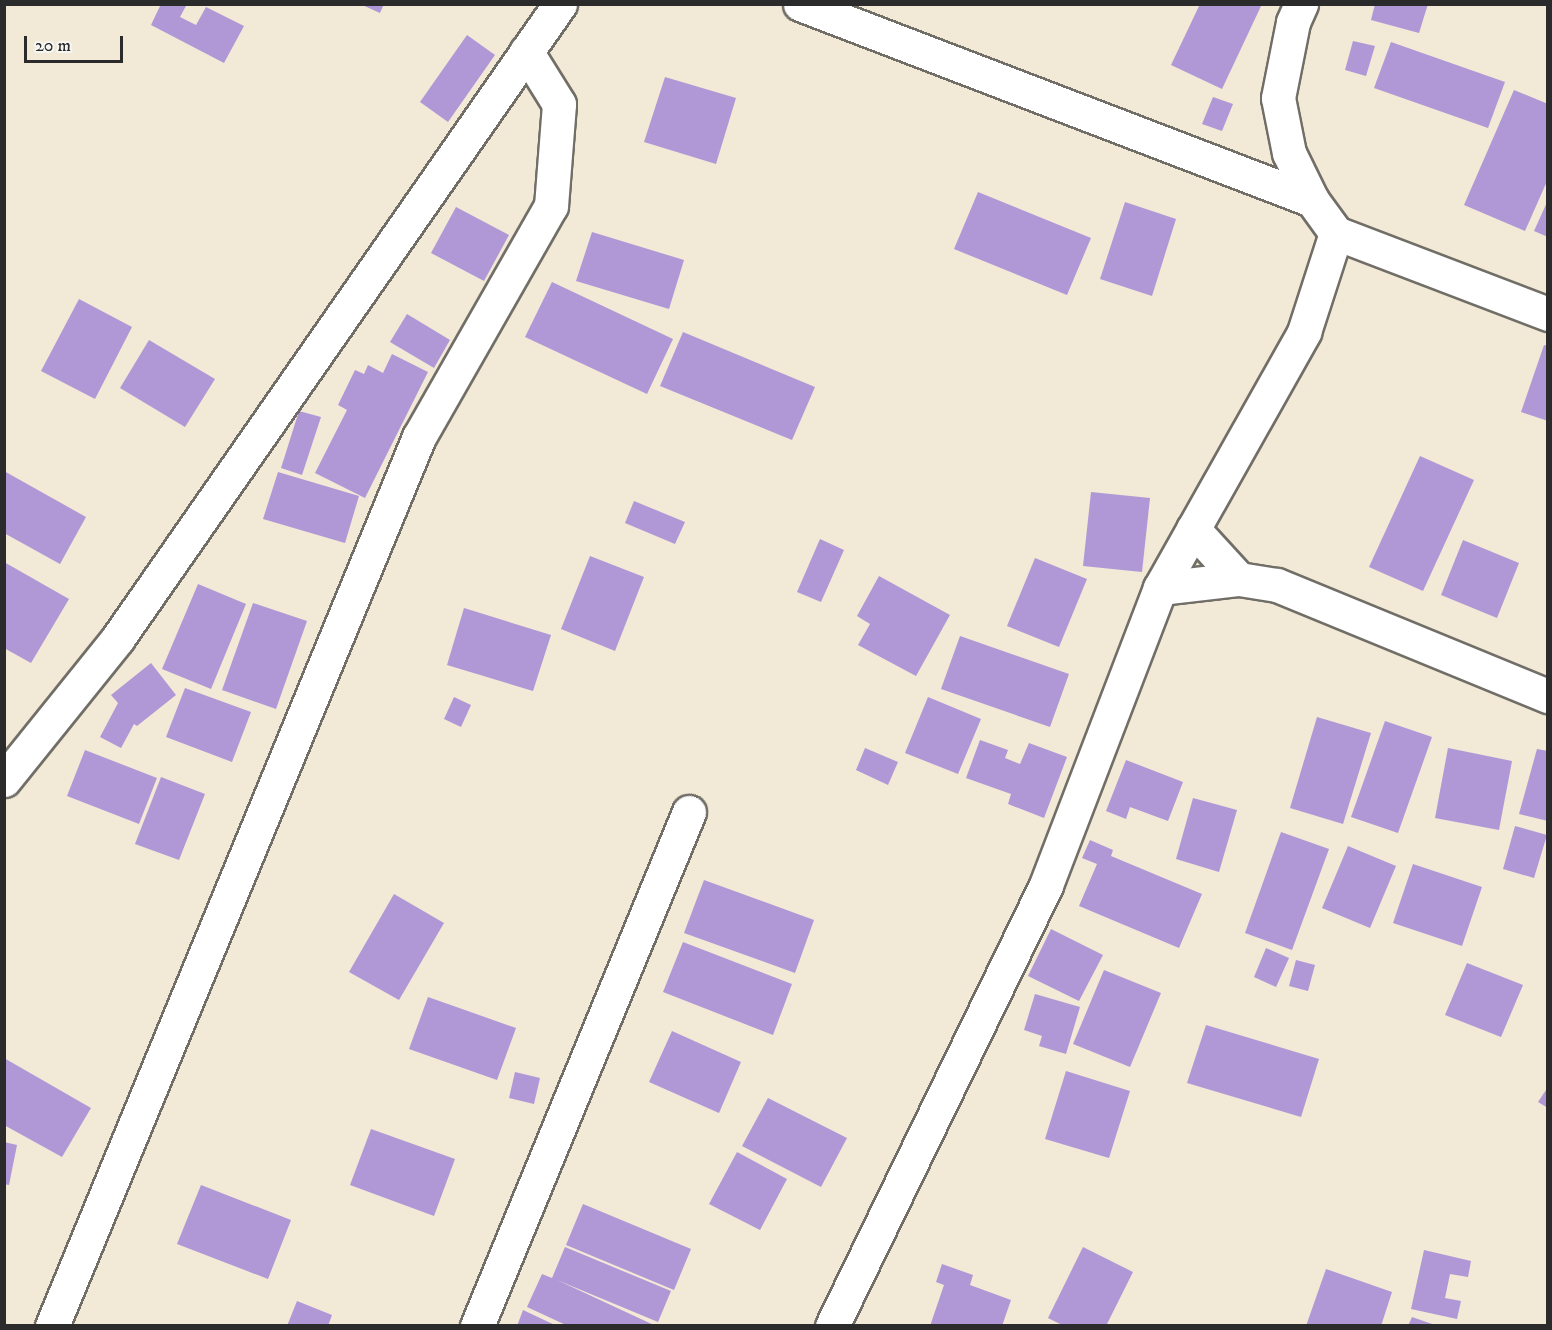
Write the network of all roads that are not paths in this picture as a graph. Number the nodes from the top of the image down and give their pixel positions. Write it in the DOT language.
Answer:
graph roads {
  1 [pos="560,4"];
  2 [pos="800,4"];
  3 [pos="1301,4"];
  4 [pos="526,51"];
  5 [pos="1312,200"];
  6 [pos="1336,233"];
  7 [pos="1548,314"];
  8 [pos="1193,529"];
  9 [pos="1239,579"];
  10 [pos="1160,588"];
  11 [pos="1548,696"];
  12 [pos="4,780"];
  13 [pos="689,812"];
  14 [pos="52,1326"];
  15 [pos="477,1326"];
  16 [pos="832,1326"];
  1 -- 4 [label="street"];
  2 -- 5 [label="street"];
  3 -- 5 [label="street"];
  4 -- 12 [label="street"];
  4 -- 14 [label="street"];
  5 -- 6 [label="street"];
  6 -- 7 [label="street"];
  6 -- 8 [label="street"];
  8 -- 9 [label="street"];
  8 -- 10 [label="street"];
  9 -- 10 [label="street"];
  9 -- 11 [label="street"];
  10 -- 16 [label="street"];
  13 -- 15 [label="street"];
}
